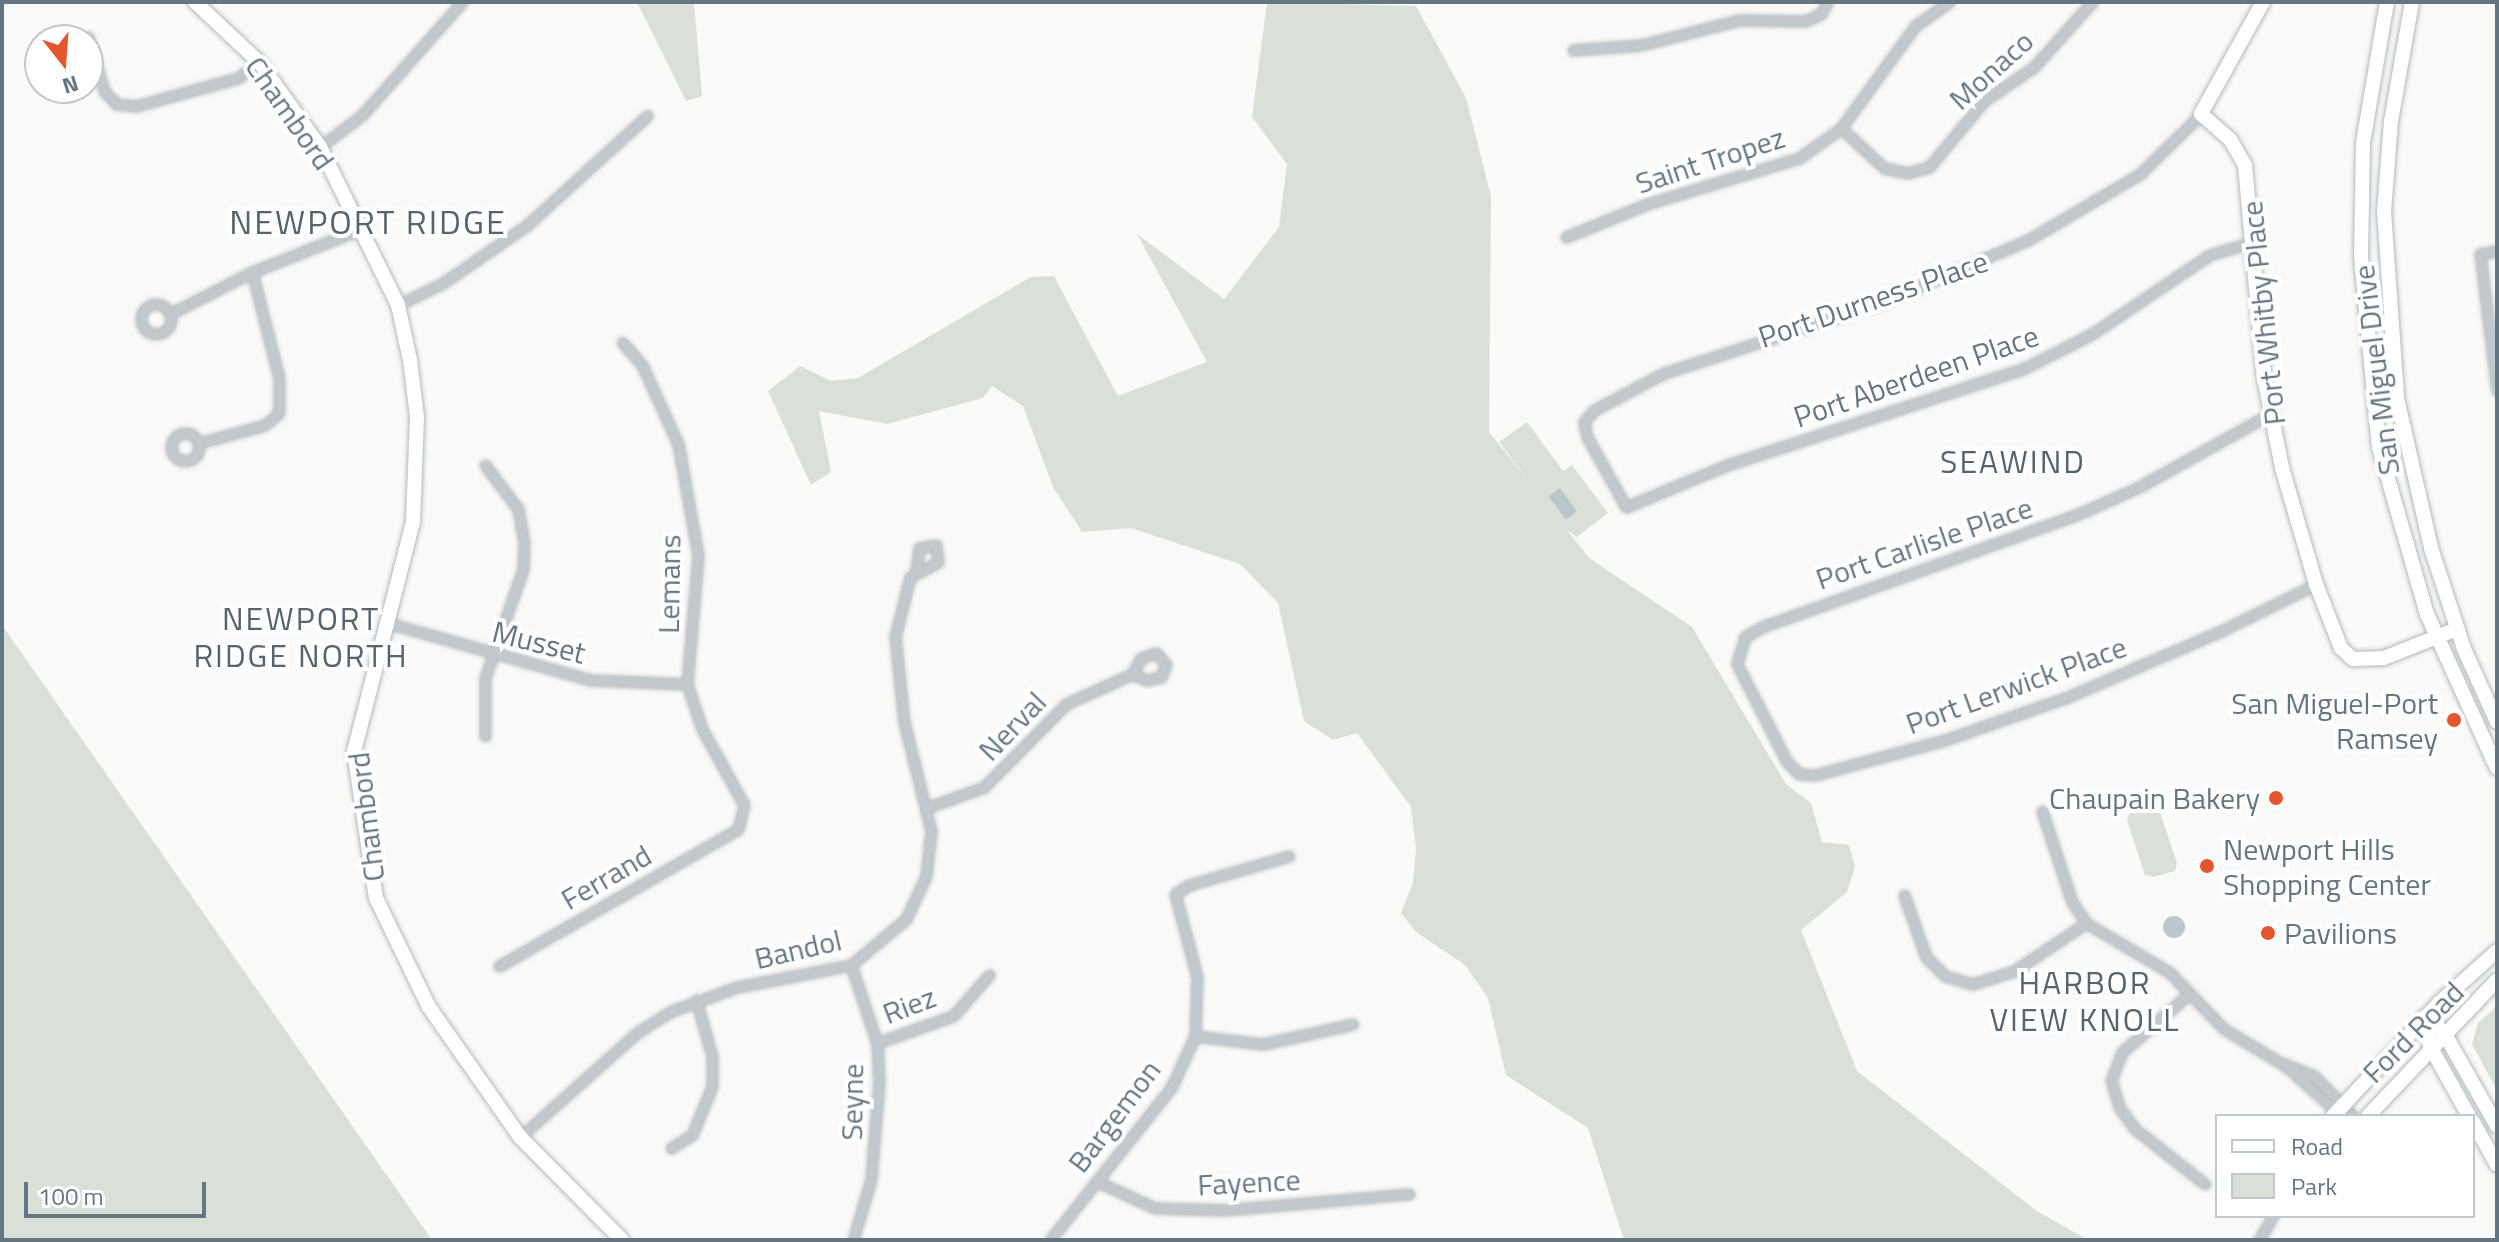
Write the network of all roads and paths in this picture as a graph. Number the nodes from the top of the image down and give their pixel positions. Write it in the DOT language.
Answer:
graph roads {
  1 [pos="195,2"];
  2 [pos="462,2"];
  3 [pos="1827,2"];
  4 [pos="1949,2"];
  5 [pos="2092,2"];
  6 [pos="2263,2"];
  7 [pos="2387,2"];
  8 [pos="2412,2"];
  9 [pos="1573,50"];
  10 [pos="259,62"];
  11 [pos="104,91"];
  12 [pos="2201,114"];
  13 [pos="647,116"];
  14 [pos="1841,128"];
  15 [pos="320,147"];
  16 [pos="363,228"];
  17 [pos="1566,237"];
  18 [pos="2250,243"];
  19 [pos="2497,251"];
  20 [pos="252,272"];
  21 [pos="398,305"];
  22 [pos="170,314"];
  23 [pos="622,342"];
  24 [pos="2496,391"];
  25 [pos="2270,414"];
  26 [pos="199,443"];
  27 [pos="485,465"];
  28 [pos="1626,507"];
  29 [pos="916,572"];
  30 [pos="2316,584"];
  31 [pos="384,622"];
  32 [pos="2457,629"];
  33 [pos="2436,637"];
  34 [pos="493,656"];
  35 [pos="1132,674"];
  36 [pos="687,684"];
  37 [pos="1757,706"];
  38 [pos="2497,722"];
  39 [pos="485,736"];
  40 [pos="2497,768"];
  41 [pos="926,808"];
  42 [pos="2042,811"];
  43 [pos="738,829"];
  44 [pos="1289,856"];
  45 [pos="1904,895"];
  46 [pos="2086,923"];
  47 [pos="2497,951"];
  48 [pos="851,965"];
  49 [pos="499,966"];
  50 [pos="989,975"];
  51 [pos="2497,980"];
  52 [pos="2189,994"];
  53 [pos="696,1000"];
  54 [pos="2425,1017"];
  55 [pos="1353,1024"];
  56 [pos="2443,1031"];
  57 [pos="1195,1036"];
  58 [pos="877,1043"];
  59 [pos="2430,1046"];
  60 [pos="2281,1063"];
  61 [pos="2338,1112"];
  62 [pos="2370,1114"];
  63 [pos="2468,1114"];
  64 [pos="2475,1126"];
  65 [pos="2497,1126"];
  66 [pos="520,1137"];
  67 [pos="671,1148"];
  68 [pos="2497,1165"];
  69 [pos="1096,1181"];
  70 [pos="2205,1184"];
  71 [pos="1409,1194"];
  72 [pos="2272,1218"];
  73 [pos="622,1240"];
  74 [pos="853,1240"];
  75 [pos="1050,1240"];
  76 [pos="2259,1240"];
  1 -- 10 [label="street, Chambord"];
  2 -- 15 [label="street"];
  3 -- 9 [label="street"];
  4 -- 14 [label="street, Saint Tropez"];
  5 -- 14 [label="street, Monaco"];
  6 -- 12 [label="street, Port Durness Place"];
  7 -- 33 [label="street, San Miguel Drive"];
  8 -- 32 [label="street, San Miguel Drive"];
  10 -- 11 [label="street"];
  10 -- 15 [label="street, Chambord"];
  12 -- 18 [label="street, Port Whitby Place"];
  12 -- 28 [label="street, Port Durness Place"];
  13 -- 21 [label="street"];
  14 -- 17 [label="street, Saint Tropez"];
  15 -- 16 [label="street, Chambord"];
  16 -- 20 [label="street"];
  16 -- 21 [label="street, Chambord"];
  18 -- 25 [label="street, Port Whitby Place"];
  18 -- 28 [label="street, Port Aberdeen Place"];
  19 -- 24 [label="street"];
  20 -- 22 [label="street"];
  20 -- 26 [label="street"];
  21 -- 31 [label="street, Chambord"];
  23 -- 36 [label="street, Lemans"];
  25 -- 30 [label="street, Port Whitby Place"];
  25 -- 37 [label="street, Port Carlisle Place"];
  27 -- 34 [label="street"];
  29 -- 41 [label="street, Bandol"];
  30 -- 33 [label="street, Port Whitby Place"];
  30 -- 37 [label="street, Port Lerwick Place"];
  31 -- 34 [label="street, Musset"];
  31 -- 66 [label="street, Chambord"];
  32 -- 33 [label="street"];
  32 -- 38 [label="street, San Miguel Drive"];
  33 -- 40 [label="street, San Miguel Drive"];
  34 -- 36 [label="street, Musset"];
  34 -- 39 [label="street"];
  35 -- 41 [label="street, Nerval"];
  36 -- 43 [label="street, Lemans"];
  41 -- 48 [label="street, Bandol"];
  42 -- 46 [label="street"];
  43 -- 49 [label="street, Ferrand"];
  44 -- 57 [label="street, Bargemon"];
  45 -- 46 [label="street"];
  46 -- 52 [label="street"];
  47 -- 54 [label="street, Ford Road"];
  48 -- 53 [label="street, Bandol"];
  48 -- 58 [label="street, Seyne"];
  50 -- 58 [label="street, Riez"];
  51 -- 56 [label="street, Ford Road"];
  52 -- 60 [label="street"];
  52 -- 70 [label="street"];
  53 -- 66 [label="street, Bandol"];
  53 -- 67 [label="street"];
  54 -- 56 [label="street"];
  54 -- 59 [label="street"];
  54 -- 61 [label="street, Ford Road"];
  55 -- 57 [label="street"];
  56 -- 59 [label="street, Ford Road"];
  56 -- 65 [label="street"];
  57 -- 69 [label="street, Bargemon"];
  58 -- 74 [label="street, Seyne"];
  59 -- 62 [label="street, Ford Road"];
  59 -- 63 [label="street"];
  60 -- 61 [label="street"];
  60 -- 61 [label="street"];
  64 -- 68 [label="street"];
  66 -- 73 [label="street, Chambord"];
  69 -- 71 [label="street, Fayence"];
  69 -- 75 [label="street, Bargemon"];
  72 -- 76 [label="street"];
}
